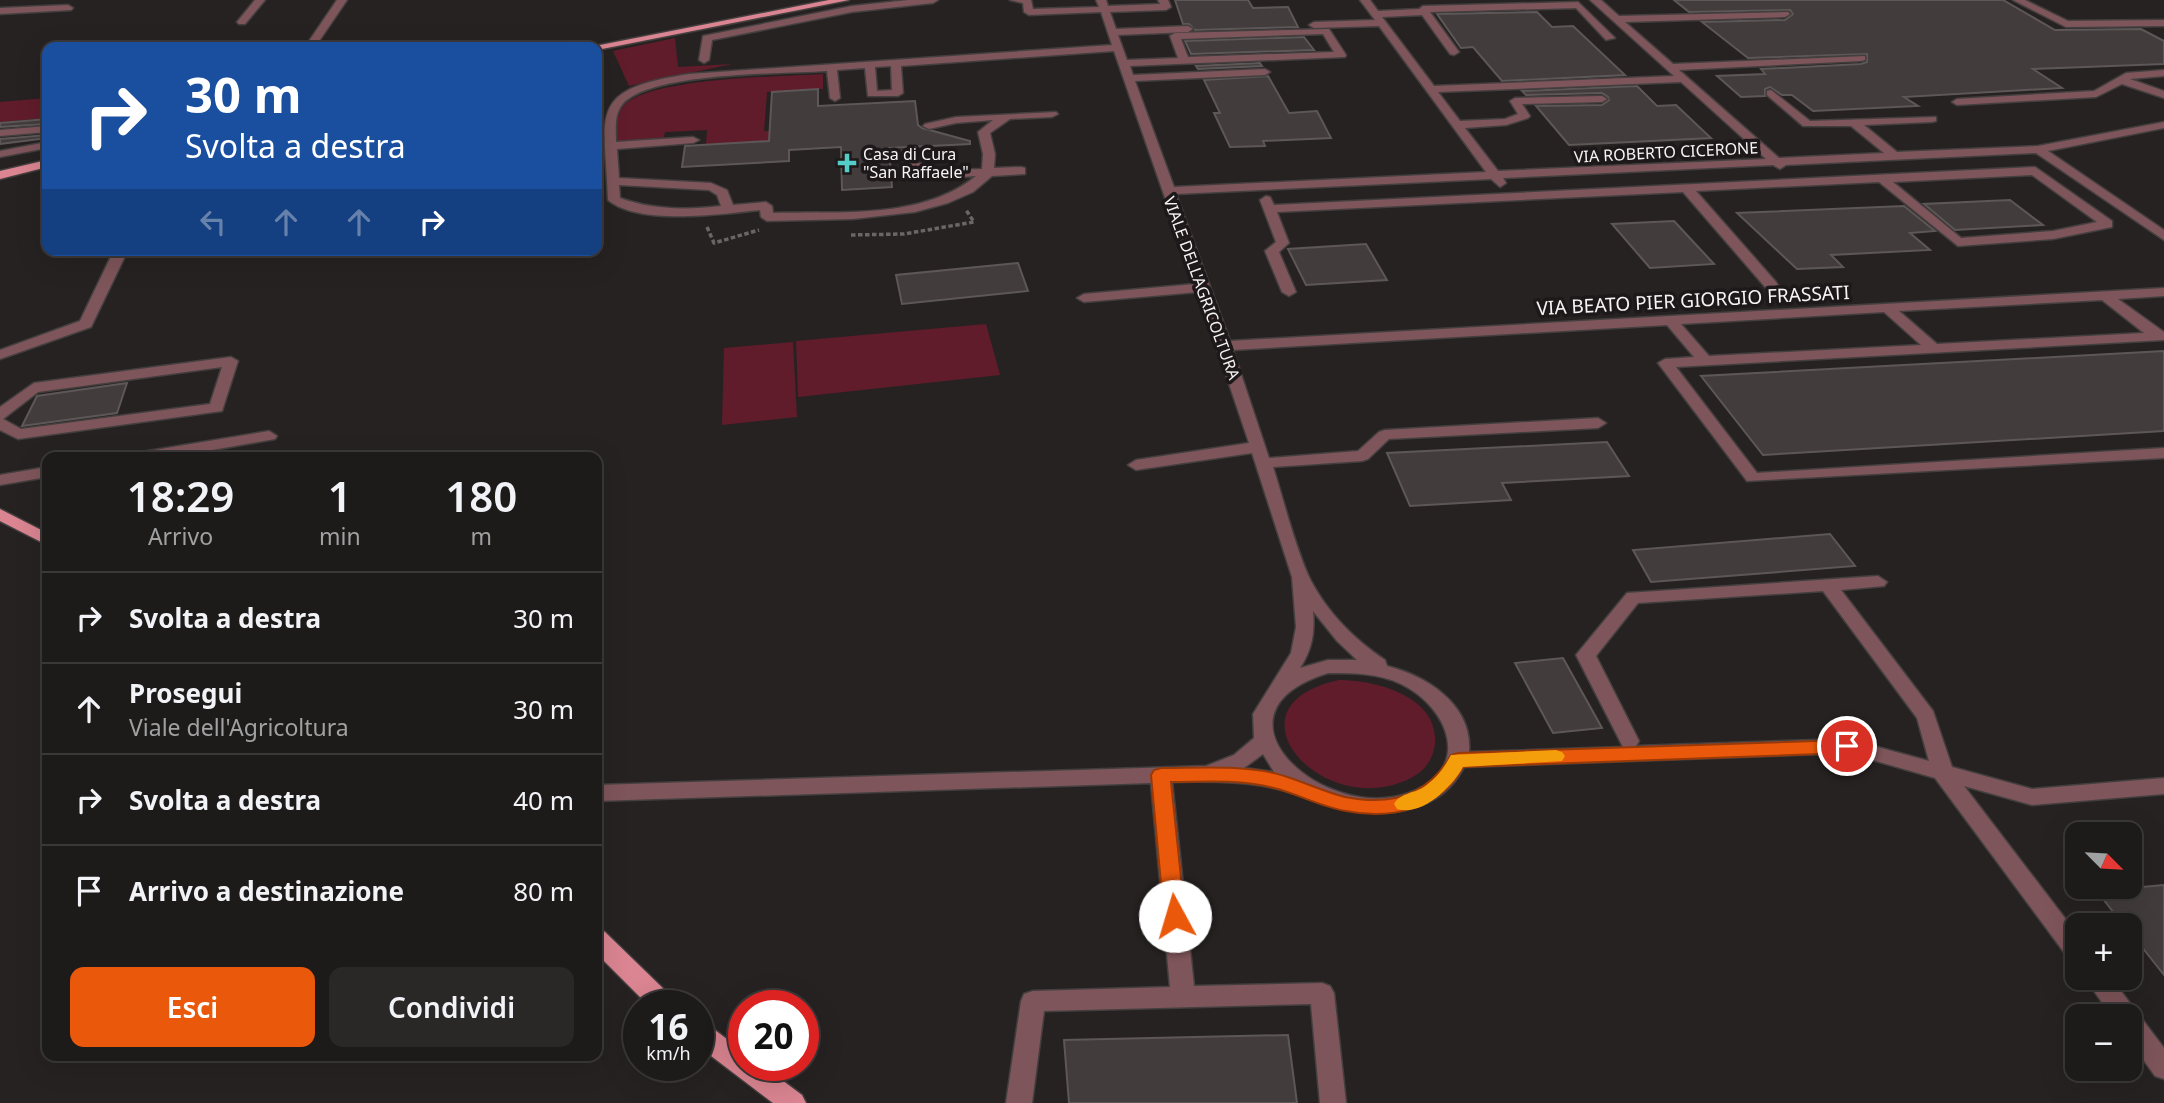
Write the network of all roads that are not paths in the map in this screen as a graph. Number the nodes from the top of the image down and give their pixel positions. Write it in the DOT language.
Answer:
graph roads {
  1 [pos="43,0"];
  2 [pos="260,0"];
  3 [pos="342,0"];
  4 [pos="816,0"];
  5 [pos="844,0"];
  6 [pos="933,0"];
  7 [pos="1016,0"];
  8 [pos="1365,0"];
  9 [pos="1595,0"];
  10 [pos="1606,0"];
  11 [pos="2018,0"];
  12 [pos="1165,3"];
  13 [pos="1102,4"];
  14 [pos="68,8"];
  15 [pos="32,9"];
  16 [pos="0,11"];
  17 [pos="1425,12"];
  18 [pos="1786,14"];
  19 [pos="1378,18"];
  20 [pos="1616,19"];
  21 [pos="242,22"];
  22 [pos="2164,23"];
  23 [pos="1175,30"];
  24 [pos="1111,32"];
  25 [pos="1610,38"];
  26 [pos="313,42"];
  27 [pos="616,43"];
  28 [pos="602,46"];
  29 [pos="1117,48"];
  30 [pos="1454,52"];
  31 [pos="1861,58"];
  32 [pos="704,61"];
  33 [pos="1184,61"];
  34 [pos="1122,63"];
  35 [pos="897,64"];
  36 [pos="870,66"];
  37 [pos="1670,67"];
  38 [pos="832,69"];
  39 [pos="1265,72"];
  40 [pos="2164,73"];
  41 [pos="1127,78"];
  42 [pos="1683,79"];
  43 [pos="2121,80"];
  44 [pos="1431,89"];
  45 [pos="1771,93"];
  46 [pos="2164,95"];
  47 [pos="835,99"];
  48 [pos="1602,99"];
  49 [pos="1957,102"];
  50 [pos="1052,114"];
  51 [pos="1007,116"];
  52 [pos="1932,118"];
  53 [pos="1853,122"];
  54 [pos="1458,125"];
  55 [pos="2164,125"];
  56 [pos="929,126"];
  57 [pos="42,129"];
  58 [pos="0,133"];
  59 [pos="694,140"];
  60 [pos="42,146"];
  61 [pos="612,146"];
  62 [pos="2038,149"];
  63 [pos="906,152"];
  64 [pos="0,154"];
  65 [pos="1901,156"];
  66 [pos="42,159"];
  67 [pos="1777,162"];
  68 [pos="42,165"];
  69 [pos="0,166"];
  70 [pos="1021,171"];
  71 [pos="988,173"];
  72 [pos="0,175"];
  73 [pos="1495,176"];
  74 [pos="1931,176"];
  75 [pos="1881,178"];
  76 [pos="614,181"];
  77 [pos="1801,182"];
  78 [pos="1261,187"];
  79 [pos="1686,188"];
  80 [pos="1167,191"];
  81 [pos="1511,197"];
  82 [pos="728,209"];
  83 [pos="1269,209"];
  84 [pos="2164,236"];
  85 [pos="117,256"];
  86 [pos="1771,285"];
  87 [pos="1202,288"];
  88 [pos="1289,292"];
  89 [pos="2164,292"];
  90 [pos="2106,296"];
  91 [pos="1084,298"];
  92 [pos="1887,308"];
  93 [pos="1671,321"];
  94 [pos="2160,336"];
  95 [pos="1224,346"];
  96 [pos="1933,348"];
  97 [pos="0,355"];
  98 [pos="1704,361"];
  99 [pos="0,415"];
  100 [pos="0,423"];
  101 [pos="1598,423"];
  102 [pos="269,436"];
  103 [pos="172,452"];
  104 [pos="2164,453"];
  105 [pos="1260,455"];
  106 [pos="1136,465"];
  107 [pos="42,473"];
  108 [pos="0,480"];
  109 [pos="0,514"];
  110 [pos="42,537"];
  111 [pos="1301,578"];
  112 [pos="1878,582"];
  113 [pos="1828,585"];
  114 [pos="1385,670"];
  115 [pos="1279,686"];
  116 [pos="1263,741"];
  117 [pos="1629,741"];
  118 [pos="1458,760"];
  119 [pos="1943,773"];
  120 [pos="1194,774"];
  121 [pos="1161,775"];
  122 [pos="2164,786"];
  123 [pos="602,793"];
  124 [pos="1316,794"];
  125 [pos="2065,936"];
  126 [pos="602,944"];
  127 [pos="649,990"];
  128 [pos="1183,997"];
  129 [pos="2142,1038"];
  130 [pos="714,1044"];
  131 [pos="2164,1068"];
  132 [pos="793,1103"];
  133 [pos="1020,1103"];
  134 [pos="1333,1103"];
  1 -- 15 [label="street"];
  2 -- 21 [label="street"];
  3 -- 26 [label="street"];
  4 -- 27 [label="main road"];
  5 -- 27 [label="main road"];
  6 -- 32 [label="street"];
  7 -- 13 [label="street"];
  8 -- 19 [label="street"];
  9 -- 10 [label="street"];
  9 -- 20 [label="street"];
  11 -- 22 [label="street"];
  12 -- 13 [label="street"];
  12 -- 23 [label="street"];
  13 -- 24 [label="street, VIALE DELL'AGRICOLTURA"];
  14 -- 15 [label="street"];
  15 -- 16 [label="street"];
  17 -- 19 [label="street"];
  17 -- 25 [label="street"];
  17 -- 30 [label="street"];
  18 -- 20 [label="street"];
  19 -- 23 [label="street"];
  19 -- 44 [label="street"];
  20 -- 37 [label="street"];
  23 -- 24 [label="street"];
  24 -- 29 [label="street, VIALE DELL'AGRICOLTURA"];
  27 -- 28 [label="main road"];
  29 -- 34 [label="street, VIALE DELL'AGRICOLTURA"];
  29 -- 35 [label="street"];
  31 -- 37 [label="street"];
  33 -- 33 [label="street"];
  33 -- 34 [label="street"];
  34 -- 41 [label="street, VIALE DELL'AGRICOLTURA"];
  35 -- 36 [label="street"];
  35 -- 36 [label="street"];
  36 -- 38 [label="street"];
  37 -- 42 [label="street"];
  38 -- 47 [label="street"];
  38 -- 61 [label="street"];
  39 -- 41 [label="street"];
  40 -- 43 [label="street"];
  41 -- 80 [label="street, VIALE DELL'AGRICOLTURA"];
  42 -- 44 [label="street"];
  42 -- 67 [label="street"];
  43 -- 46 [label="street"];
  43 -- 49 [label="street"];
  44 -- 54 [label="street"];
  45 -- 53 [label="street"];
  48 -- 54 [label="street"];
  50 -- 51 [label="street"];
  51 -- 56 [label="street"];
  51 -- 71 [label="street"];
  52 -- 53 [label="street"];
  53 -- 65 [label="street"];
  54 -- 73 [label="street"];
  55 -- 62 [label="street, VIA ROBERTO CICERONE"];
  57 -- 58 [label="street"];
  59 -- 61 [label="street"];
  60 -- 64 [label="street"];
  61 -- 76 [label="street"];
  62 -- 65 [label="street, VIA ROBERTO CICERONE"];
  62 -- 84 [label="street"];
  63 -- 71 [label="street"];
  65 -- 67 [label="street, VIA ROBERTO CICERONE"];
  65 -- 74 [label="street"];
  66 -- 69 [label="main road"];
  67 -- 73 [label="street, VIA ROBERTO CICERONE"];
  67 -- 77 [label="street"];
  68 -- 72 [label="main road"];
  70 -- 71 [label="street"];
  71 -- 82 [label="street"];
  73 -- 78 [label="street, VIA ROBERTO CICERONE"];
  73 -- 81 [label="street"];
  74 -- 75 [label="street"];
  74 -- 75 [label="street"];
  75 -- 77 [label="street"];
  76 -- 82 [label="street"];
  76 -- 82 [label="street"];
  77 -- 79 [label="street"];
  78 -- 80 [label="street, VIA ROBERTO CICERONE"];
  78 -- 83 [label="street"];
  79 -- 81 [label="street"];
  79 -- 86 [label="street"];
  80 -- 87 [label="street, VIALE DELL'AGRICOLTURA"];
  81 -- 83 [label="street"];
  83 -- 88 [label="street"];
  85 -- 97 [label="street"];
  87 -- 91 [label="street"];
  87 -- 95 [label="street, VIALE DELL'AGRICOLTURA"];
  89 -- 90 [label="street, VIA BEATO PIER GIORGIO FRASSATI"];
  90 -- 92 [label="street, VIA BEATO PIER GIORGIO FRASSATI"];
  90 -- 94 [label="street"];
  92 -- 93 [label="street, VIA BEATO PIER GIORGIO FRASSATI"];
  92 -- 96 [label="street"];
  93 -- 95 [label="street, VIA BEATO PIER GIORGIO FRASSATI"];
  93 -- 98 [label="street"];
  94 -- 96 [label="street"];
  95 -- 105 [label="street, VIALE DELL'AGRICOLTURA"];
  96 -- 98 [label="street"];
  98 -- 104 [label="street"];
  99 -- 100 [label="street"];
  101 -- 105 [label="street"];
  102 -- 103 [label="street"];
  105 -- 106 [label="street"];
  105 -- 111 [label="street, VIALE DELL'AGRICOLTURA"];
  107 -- 108 [label="street"];
  109 -- 110 [label="main road"];
  111 -- 114 [label="street, VIALE DELL'AGRICOLTURA"];
  111 -- 115 [label="street, VIALE DELL'AGRICOLTURA"];
  112 -- 113 [label="street"];
  113 -- 117 [label="street"];
  113 -- 119 [label="street"];
  114 -- 115 [label="street, VIALE DELL'AGRICOLTURA"];
  114 -- 118 [label="street, VIALE DELL'AGRICOLTURA"];
  115 -- 116 [label="street, VIALE DELL'AGRICOLTURA"];
  116 -- 120 [label="street"];
  116 -- 124 [label="street"];
  118 -- 119 [label="street"];
  118 -- 124 [label="street"];
  119 -- 122 [label="street"];
  119 -- 125 [label="street"];
  120 -- 121 [label="street"];
  120 -- 124 [label="street"];
  121 -- 123 [label="street"];
  121 -- 128 [label="street"];
  126 -- 127 [label="main road"];
  128 -- 133 [label="street"];
  128 -- 134 [label="street"];
  129 -- 131 [label="street"];
  130 -- 132 [label="main road"];
}
